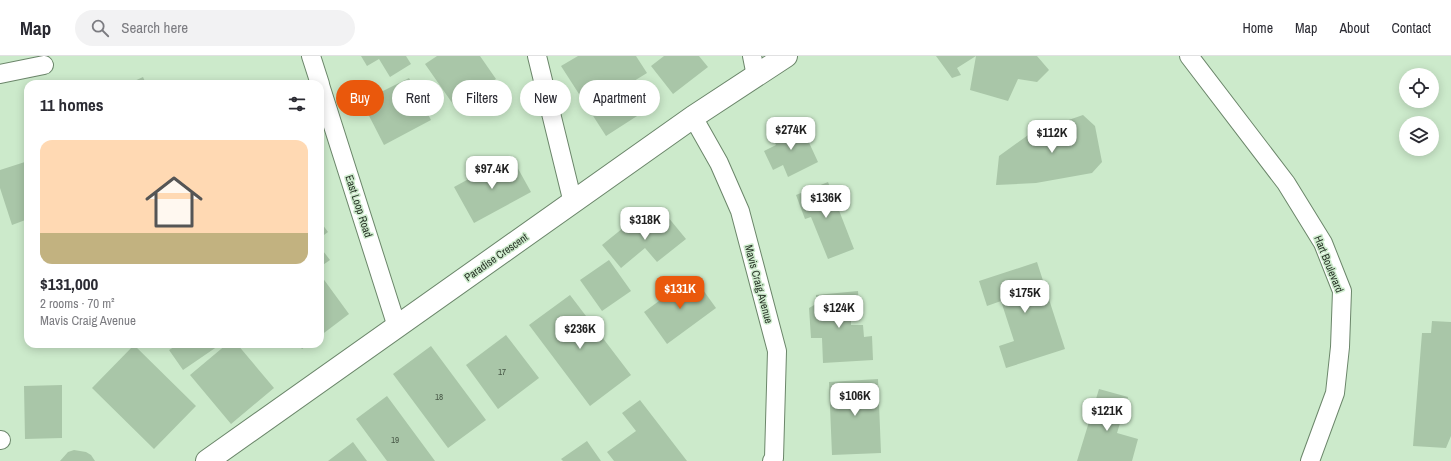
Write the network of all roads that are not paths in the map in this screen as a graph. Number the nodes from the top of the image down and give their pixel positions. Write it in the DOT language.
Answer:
graph roads {
  1 [pos="311,56"];
  2 [pos="537,56"];
  3 [pos="786,56"];
  4 [pos="1189,56"];
  5 [pos="44,65"];
  6 [pos="754,66"];
  7 [pos="0,74"];
  8 [pos="319,80"];
  9 [pos="324,97"];
  10 [pos="693,117"];
  11 [pos="573,203"];
  12 [pos="397,327"];
  13 [pos="207,461"];
  14 [pos="772,461"];
  15 [pos="1310,461"];
  1 -- 8 [label="street, East Loop Road"];
  2 -- 11 [label="street"];
  3 -- 6 [label="street, Paradise Crescent"];
  4 -- 15 [label="street, Hart Boulevard"];
  5 -- 7 [label="street"];
  6 -- 10 [label="street, Paradise Crescent"];
  9 -- 12 [label="street, East Loop Road"];
  10 -- 11 [label="street, Paradise Crescent"];
  10 -- 14 [label="street, Mavis Craig Avenue"];
  11 -- 12 [label="street, Paradise Crescent"];
  12 -- 13 [label="street, Paradise Crescent"];
}
